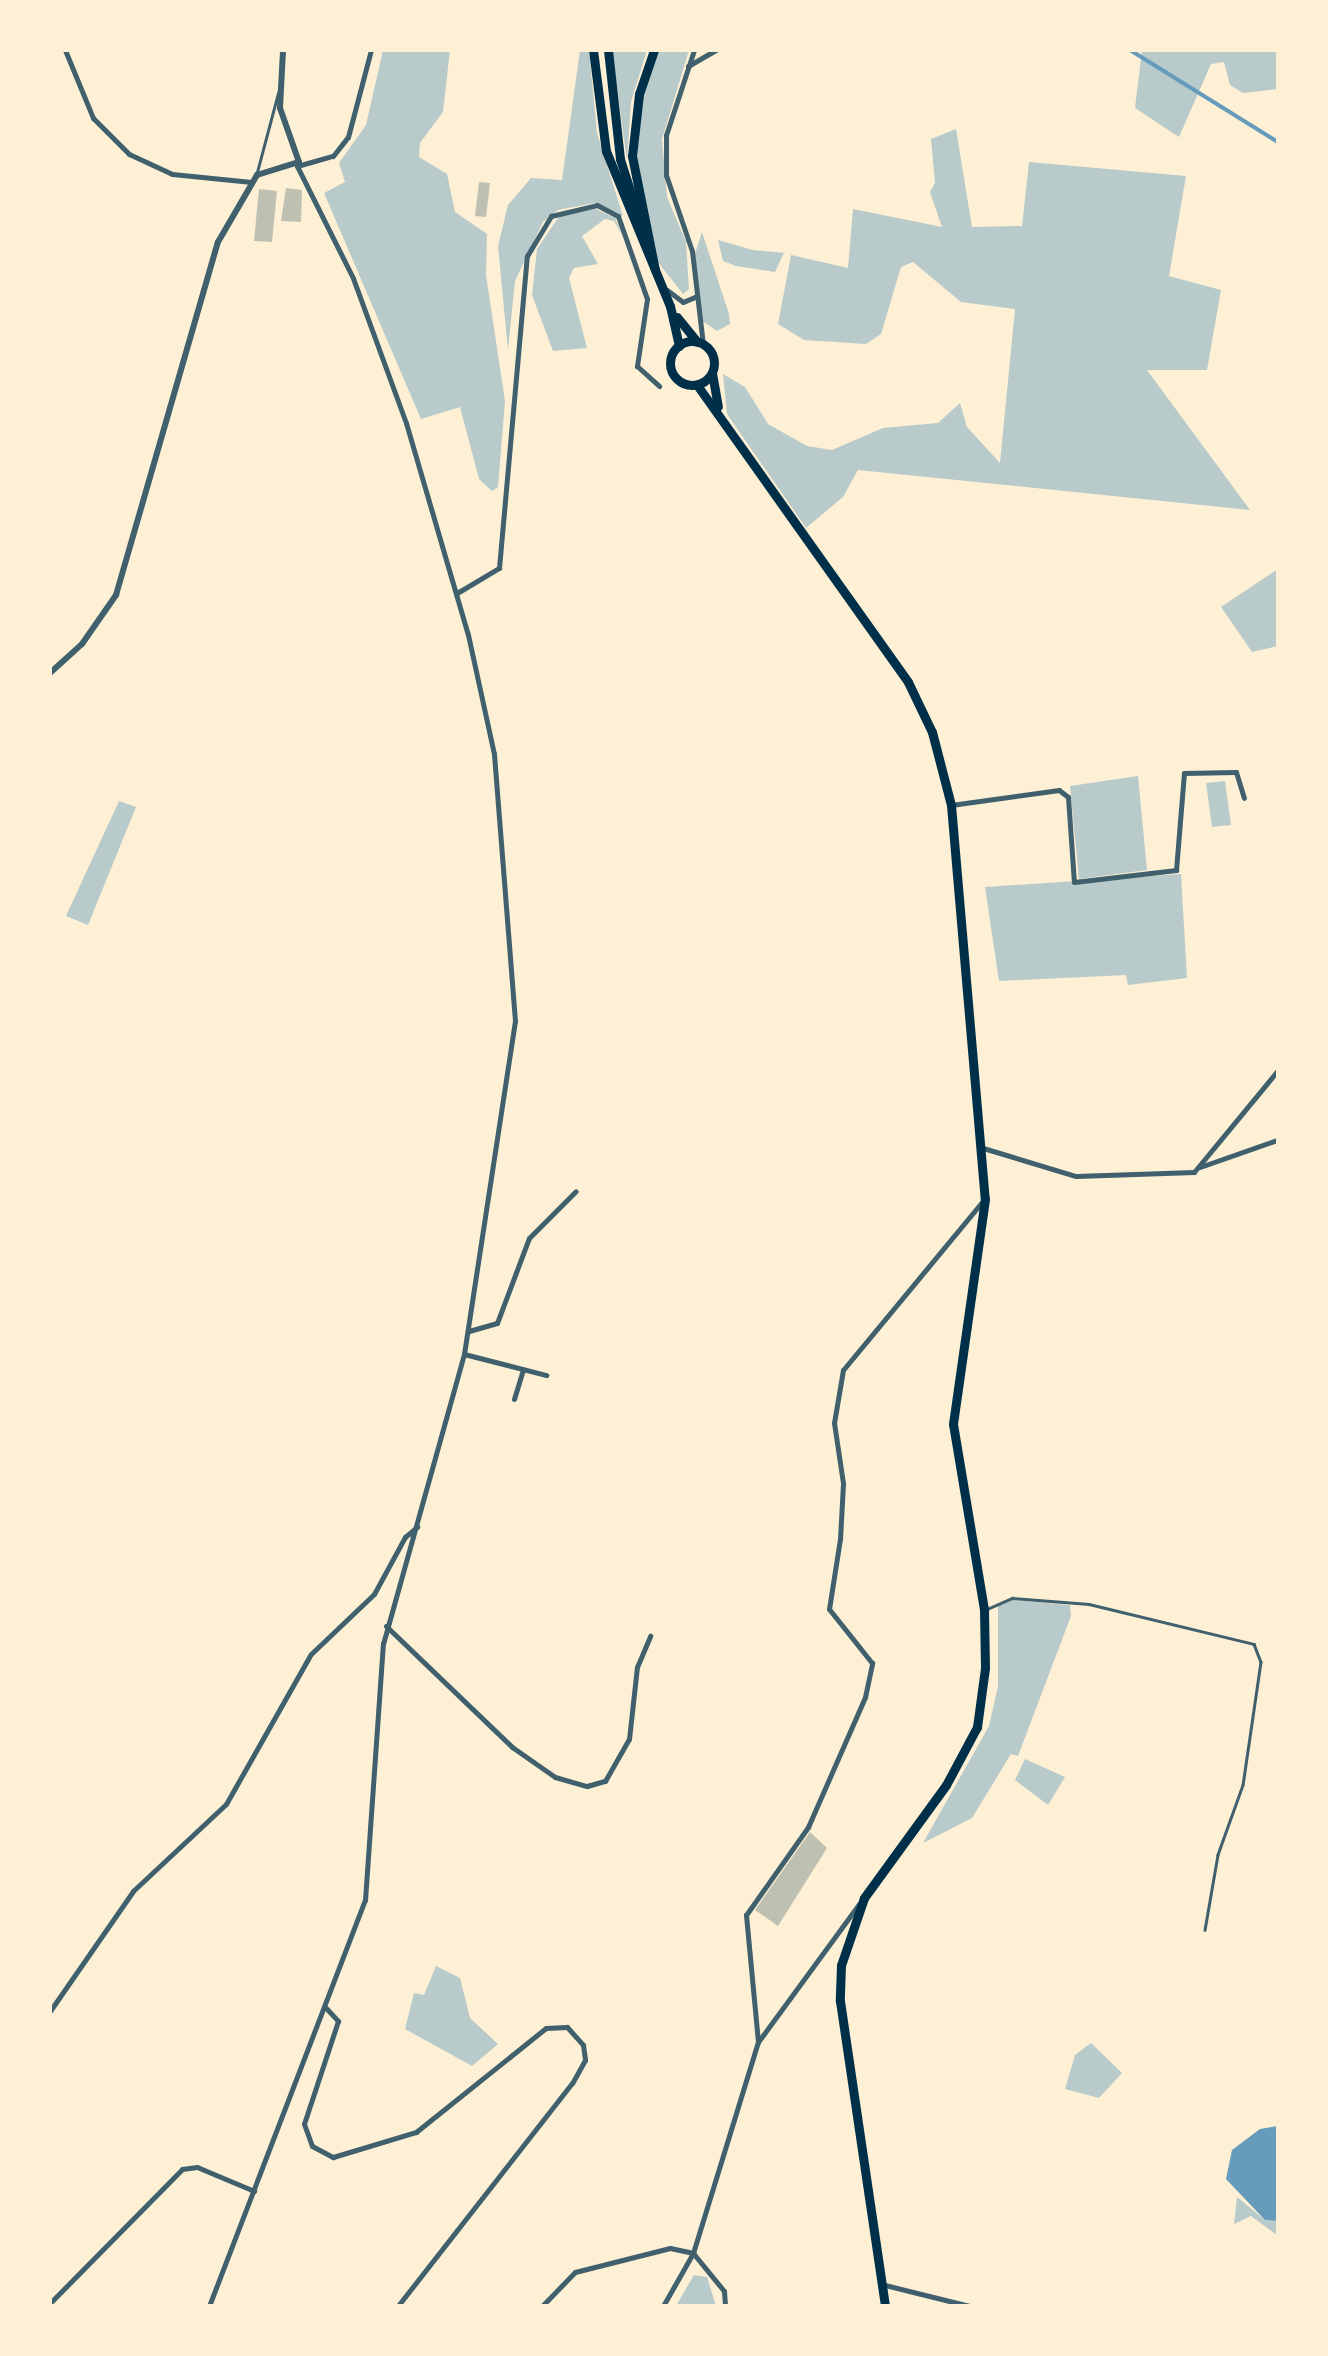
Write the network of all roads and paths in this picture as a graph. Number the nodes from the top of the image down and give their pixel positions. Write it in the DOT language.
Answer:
graph roads {
  1 [pos="65,50"];
  2 [pos="283,50"];
  3 [pos="371,50"];
  4 [pos="593,50"];
  5 [pos="608,50"];
  6 [pos="654,50"];
  7 [pos="694,50"];
  8 [pos="716,50"];
  9 [pos="688,66"];
  10 [pos="278,92"];
  11 [pos="297,166"];
  12 [pos="255,179"];
  13 [pos="655,270"];
  14 [pos="661,283"];
  15 [pos="696,294"];
  16 [pos="670,306"];
  17 [pos="700,343"];
  18 [pos="678,346"];
  19 [pos="712,374"];
  20 [pos="698,385"];
  21 [pos="659,386"];
  22 [pos="721,414"];
  23 [pos="457,593"];
  24 [pos="50,673"];
  25 [pos="1244,798"];
  26 [pos="951,805"];
  27 [pos="1278,1070"];
  28 [pos="1277,1140"];
  29 [pos="983,1148"];
  30 [pos="1194,1172"];
  31 [pos="576,1191"];
  32 [pos="984,1199"];
  33 [pos="469,1331"];
  34 [pos="464,1354"];
  35 [pos="523,1369"];
  36 [pos="546,1375"];
  37 [pos="514,1399"];
  38 [pos="418,1527"];
  39 [pos="984,1610"];
  40 [pos="386,1626"];
  41 [pos="650,1636"];
  42 [pos="864,1898"];
  43 [pos="1205,1930"];
  44 [pos="326,2008"];
  45 [pos="50,2011"];
  46 [pos="758,2042"];
  47 [pos="254,2191"];
  48 [pos="693,2253"];
  49 [pos="884,2285"];
  50 [pos="50,2303"];
  51 [pos="209,2306"];
  52 [pos="398,2306"];
  53 [pos="542,2306"];
  54 [pos="663,2306"];
  55 [pos="725,2306"];
  56 [pos="885,2306"];
  57 [pos="969,2306"];
  1 -- 12 [label="street"];
  2 -- 10 [label="street"];
  3 -- 11 [label="street"];
  4 -- 13 [label="main road"];
  5 -- 13 [label="main road"];
  6 -- 13 [label="main road"];
  7 -- 9 [label="street"];
  8 -- 9 [label="street"];
  9 -- 15 [label="street"];
  10 -- 11 [label="street"];
  10 -- 12 [label="lane"];
  11 -- 12 [label="street"];
  11 -- 23 [label="street"];
  12 -- 24 [label="street"];
  13 -- 14 [label="main road"];
  14 -- 15 [label="street"];
  14 -- 16 [label="main road"];
  15 -- 17 [label="street"];
  16 -- 17 [label="main road"];
  16 -- 18 [label="main road"];
  17 -- 18 [label="main road"];
  17 -- 19 [label="main road"];
  18 -- 20 [label="main road"];
  19 -- 20 [label="main road"];
  19 -- 22 [label="main road"];
  20 -- 22 [label="main road"];
  21 -- 23 [label="street"];
  22 -- 26 [label="main road"];
  23 -- 33 [label="street"];
  25 -- 26 [label="street"];
  26 -- 29 [label="main road"];
  27 -- 30 [label="street"];
  28 -- 30 [label="street"];
  29 -- 30 [label="street"];
  29 -- 32 [label="main road"];
  31 -- 33 [label="street"];
  32 -- 39 [label="main road"];
  32 -- 46 [label="street"];
  33 -- 34 [label="street"];
  34 -- 35 [label="street"];
  34 -- 38 [label="street"];
  35 -- 36 [label="street"];
  35 -- 37 [label="street"];
  38 -- 40 [label="street"];
  38 -- 45 [label="street"];
  39 -- 42 [label="main road"];
  39 -- 43 [label="lane"];
  40 -- 41 [label="street"];
  40 -- 44 [label="street"];
  42 -- 46 [label="street"];
  42 -- 49 [label="main road"];
  44 -- 47 [label="street"];
  44 -- 52 [label="street"];
  46 -- 48 [label="street"];
  47 -- 50 [label="street"];
  47 -- 51 [label="street"];
  48 -- 53 [label="street"];
  48 -- 54 [label="street"];
  48 -- 55 [label="street"];
  49 -- 56 [label="main road"];
  49 -- 57 [label="street"];
}
